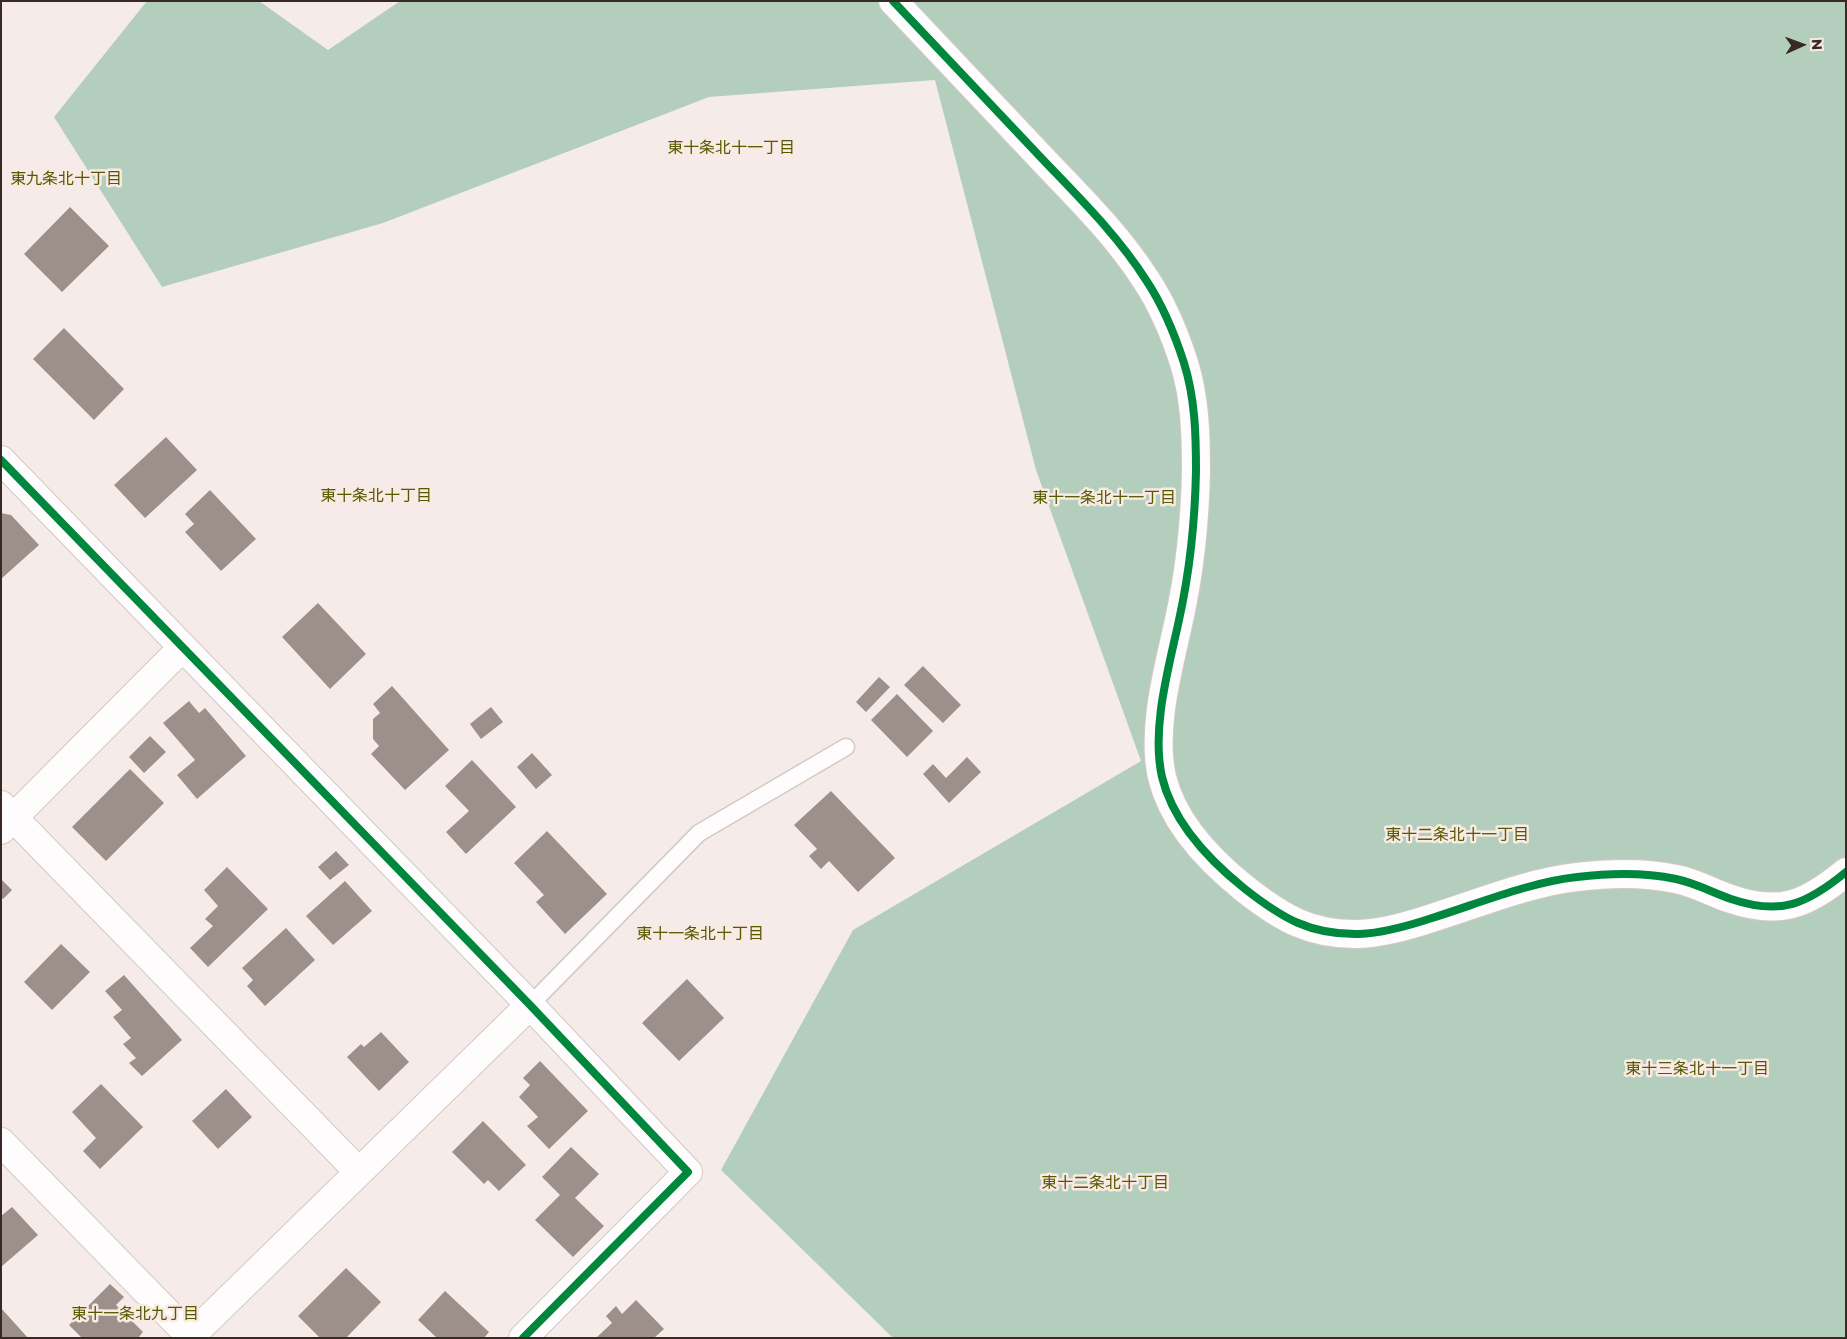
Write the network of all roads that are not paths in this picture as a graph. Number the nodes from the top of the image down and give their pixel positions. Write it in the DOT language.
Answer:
graph roads {
  1 [pos="893,1"];
  2 [pos="1,460"];
  3 [pos="182,648"];
  4 [pos="846,747"];
  5 [pos="5,818"];
  6 [pos="1846,872"];
  7 [pos="530,1005"];
  8 [pos="1,1142"];
  9 [pos="359,1172"];
  10 [pos="191,1337"];
  11 [pos="523,1338"];
  1 -- 6 [label="street"];
  2 -- 3 [label="street"];
  3 -- 5 [label="street"];
  3 -- 7 [label="street"];
  4 -- 7 [label="lane"];
  5 -- 9 [label="street"];
  7 -- 9 [label="street"];
  7 -- 11 [label="street"];
  8 -- 10 [label="street"];
  9 -- 10 [label="street"];
}
